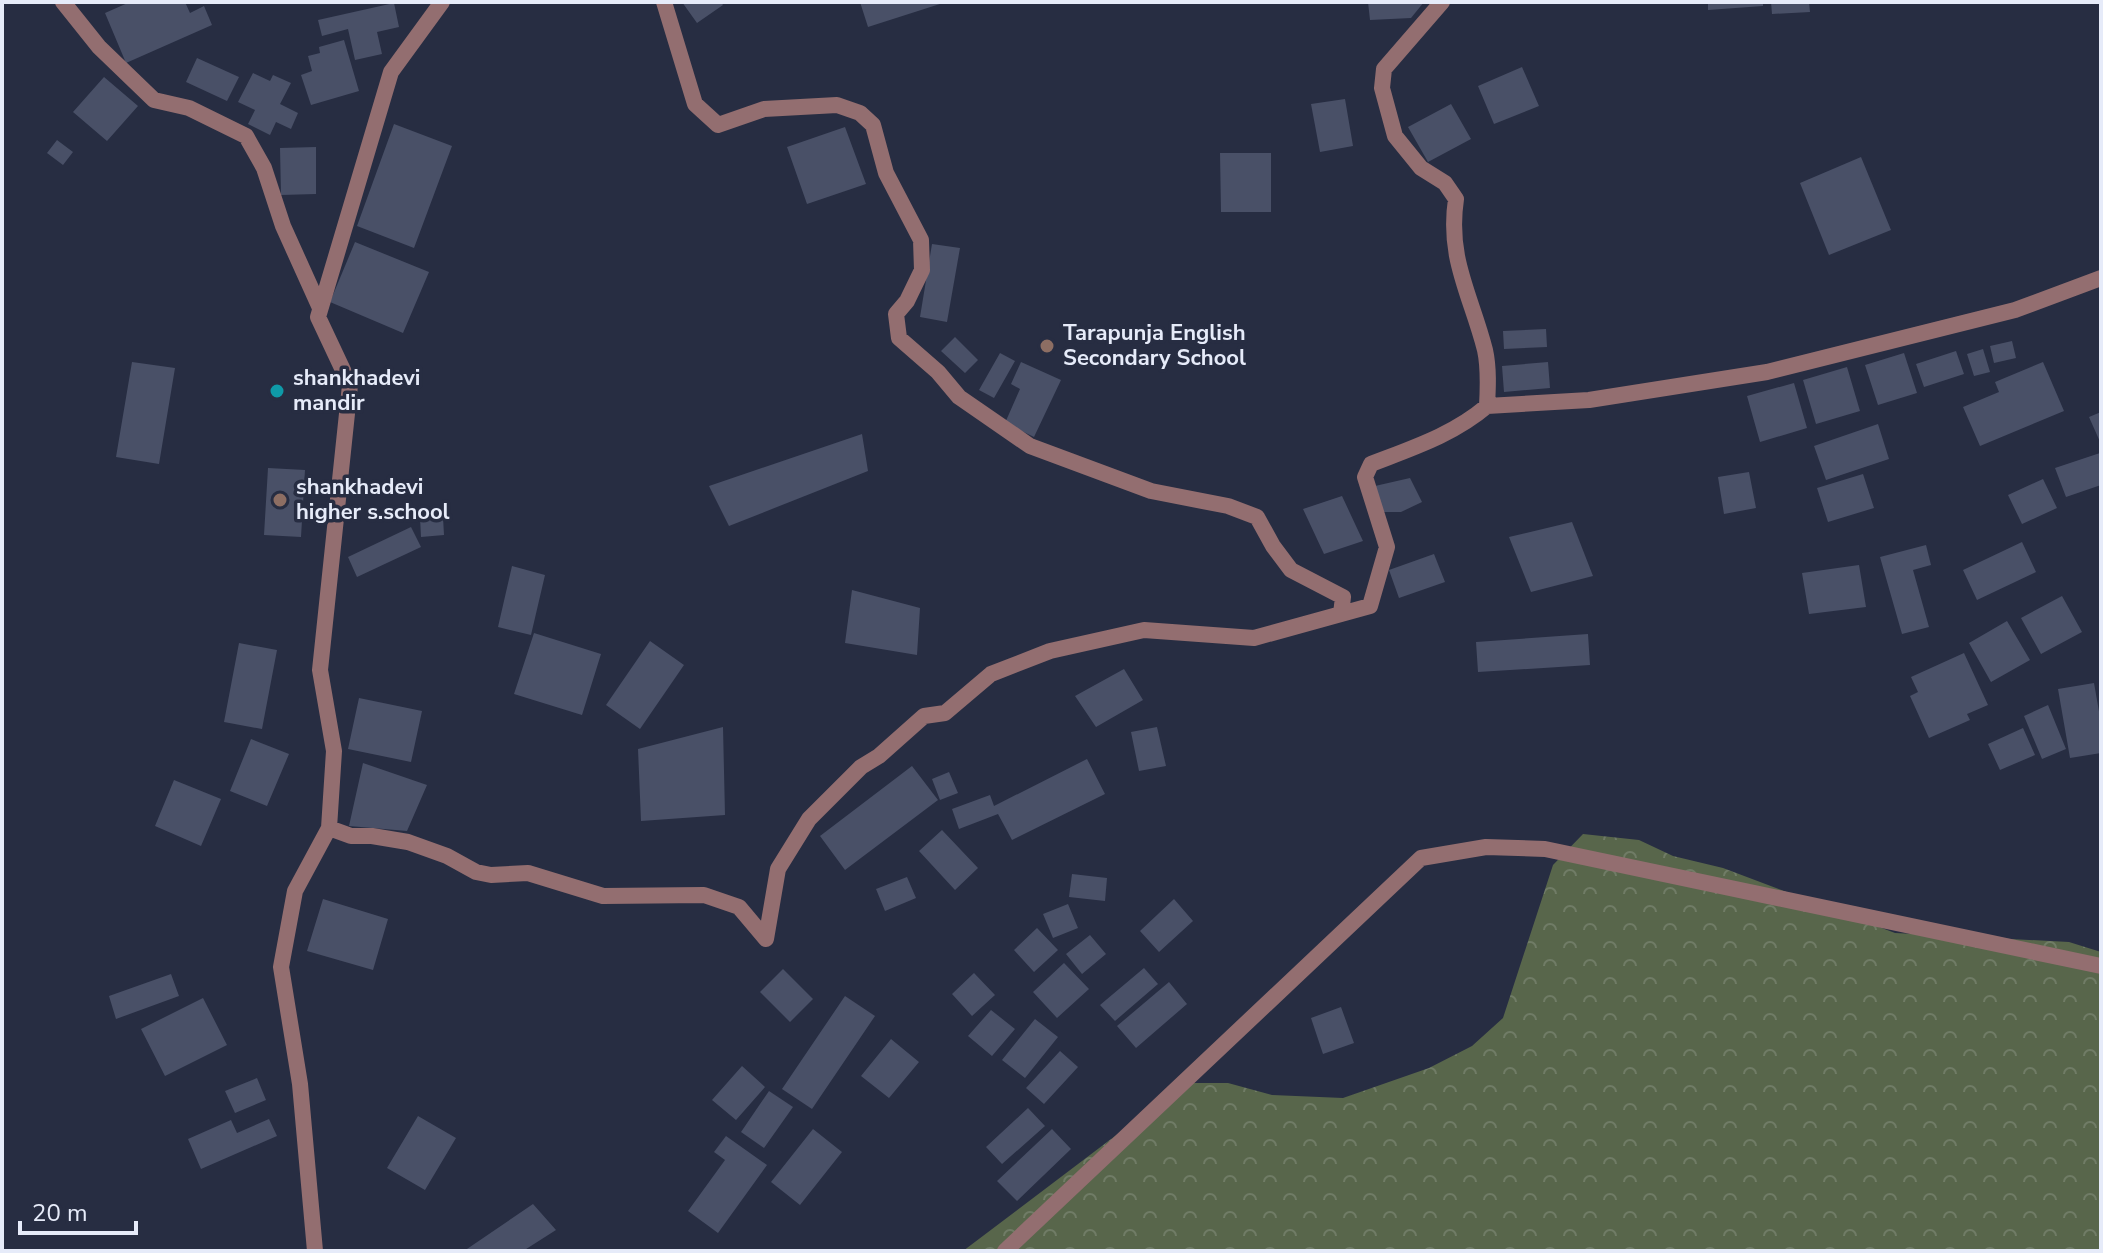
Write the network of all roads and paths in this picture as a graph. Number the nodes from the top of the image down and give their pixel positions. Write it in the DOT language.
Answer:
graph roads {
  1 [pos="63,2"];
  2 [pos="442,2"];
  3 [pos="664,2"];
  4 [pos="1442,2"];
  5 [pos="2101,278"];
  6 [pos="320,308"];
  7 [pos="1487,406"];
  8 [pos="1341,614"];
  9 [pos="329,828"];
  10 [pos="2101,966"];
  11 [pos="315,1251"];
  12 [pos="1005,1251"];
  1 -- 6 [label="street"];
  2 -- 6 [label="street"];
  3 -- 8 [label="street"];
  4 -- 7 [label="street"];
  5 -- 7 [label="street"];
  6 -- 9 [label="street"];
  7 -- 8 [label="street"];
  8 -- 9 [label="street"];
  9 -- 11 [label="street"];
  10 -- 12 [label="street"];
}
